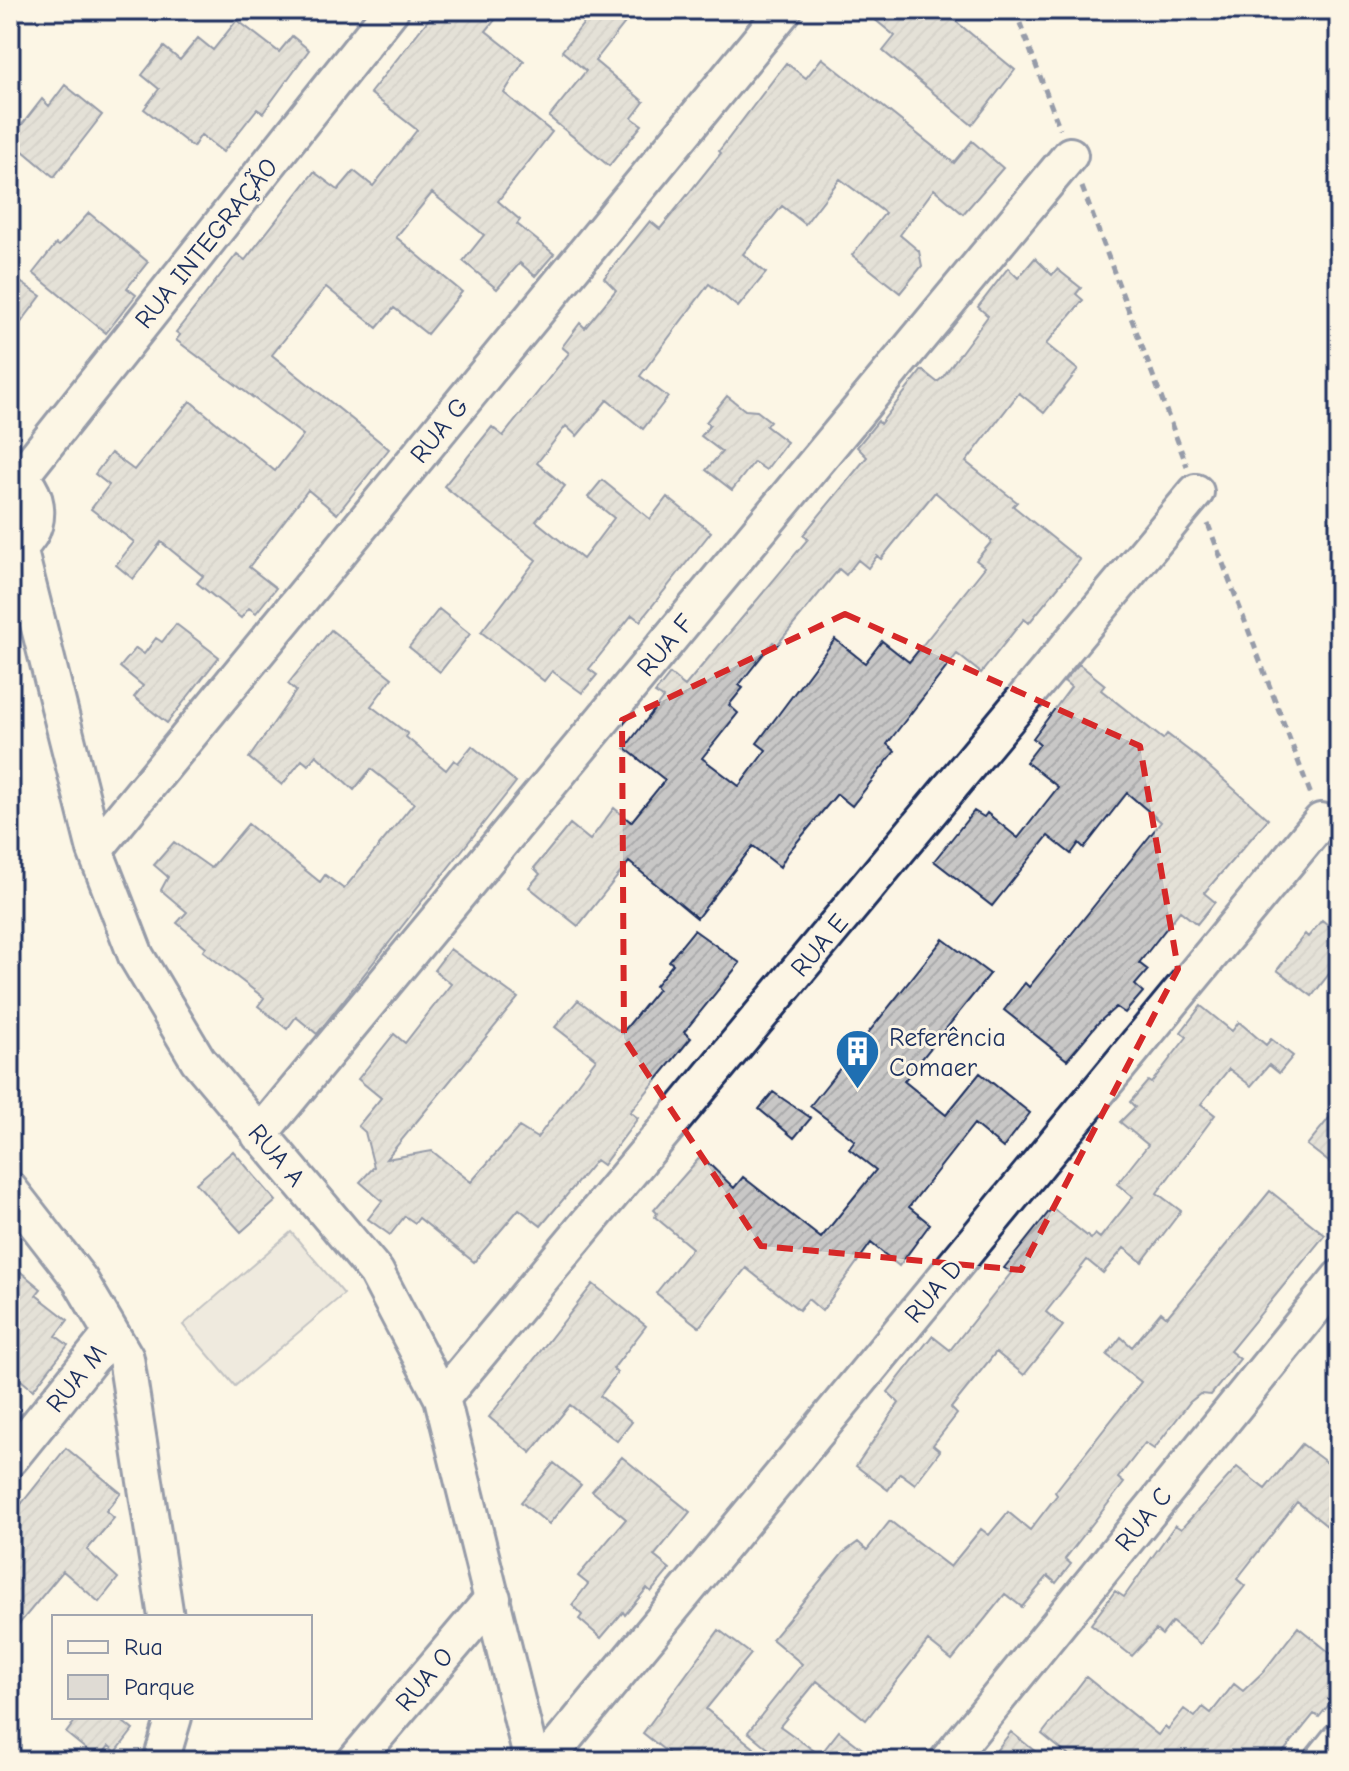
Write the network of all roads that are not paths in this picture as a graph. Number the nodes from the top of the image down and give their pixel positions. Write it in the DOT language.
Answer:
graph roads {
  1 [pos="391,10"];
  2 [pos="784,10"];
  3 [pos="1070,155"];
  4 [pos="15,473"];
  5 [pos="1196,492"];
  6 [pos="14,550"];
  7 [pos="1321,821"];
  8 [pos="95,850"];
  9 [pos="259,1135"];
  10 [pos="10,1190"];
  11 [pos="1339,1278"];
  12 [pos="111,1334"];
  13 [pos="442,1398"];
  14 [pos="10,1459"];
  15 [pos="493,1598"];
  16 [pos="166,1615"];
  17 [pos="173,1719"];
  18 [pos="1339,1740"];
  19 [pos="161,1761"];
  20 [pos="355,1761"];
  21 [pos="532,1761"];
  22 [pos="546,1761"];
  23 [pos="947,1761"];
  24 [pos="1322,1761"];
  1 -- 4 [label="street, RUA INTEGRAÇÃO"];
  2 -- 8 [label="street, RUA G"];
  3 -- 9 [label="street, RUA F"];
  4 -- 6 [label="street"];
  5 -- 13 [label="street, RUA E"];
  6 -- 8 [label="street, RUA A"];
  7 -- 22 [label="street, RUA D"];
  8 -- 9 [label="street, RUA A"];
  9 -- 13 [label="street, RUA A"];
  10 -- 12 [label="street"];
  11 -- 23 [label="street, RUA C"];
  12 -- 14 [label="street, RUA M"];
  12 -- 16 [label="street"];
  13 -- 15 [label="street, RUA A"];
  15 -- 20 [label="street, RUA O"];
  15 -- 21 [label="street, RUA A"];
  17 -- 19 [label="street"];
  18 -- 24 [label="street"];
}
